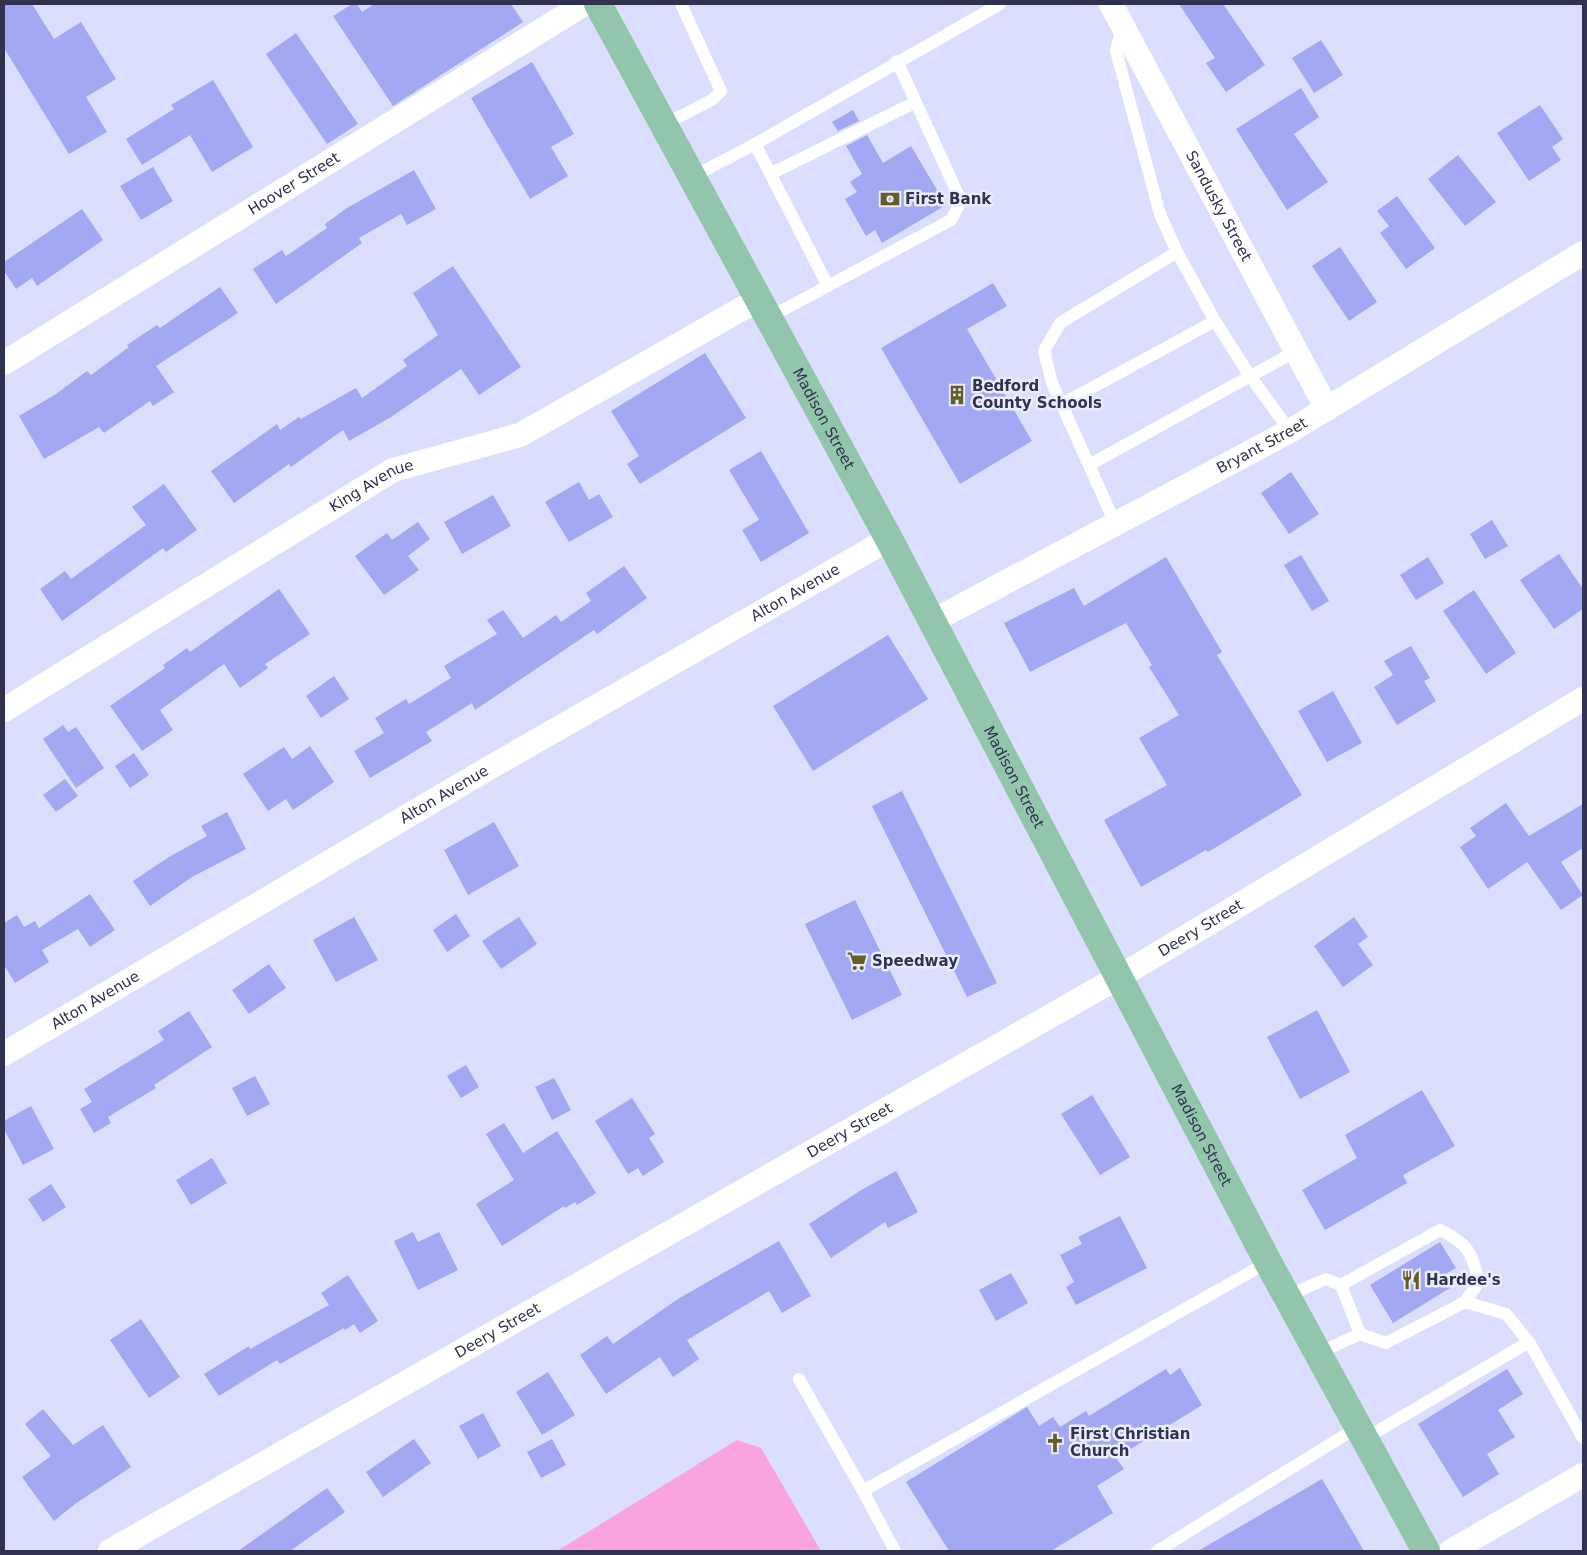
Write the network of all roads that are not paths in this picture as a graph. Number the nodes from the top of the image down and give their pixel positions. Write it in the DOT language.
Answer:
graph roads {
  1 [pos="584,4"];
  2 [pos="598,4"];
  3 [pos="682,4"];
  4 [pos="1000,4"];
  5 [pos="1111,4"];
  6 [pos="1122,26"];
  7 [pos="897,61"];
  8 [pos="916,102"];
  9 [pos="663,125"];
  10 [pos="754,144"];
  11 [pos="770,174"];
  12 [pos="692,177"];
  13 [pos="1177,252"];
  14 [pos="1583,253"];
  15 [pos="828,286"];
  16 [pos="763,308"];
  17 [pos="1215,321"];
  18 [pos="1296,351"];
  19 [pos="4,363"];
  20 [pos="1250,376"];
  21 [pos="1062,404"];
  22 [pos="1327,409"];
  23 [pos="1290,431"];
  24 [pos="1089,464"];
  25 [pos="1115,523"];
  26 [pos="888,539"];
  27 [pos="931,622"];
  28 [pos="1583,699"];
  29 [pos="4,710"];
  30 [pos="1120,977"];
  31 [pos="4,1054"];
  32 [pos="1268,1262"];
  33 [pos="1341,1286"];
  34 [pos="1286,1296"];
  35 [pos="1464,1303"];
  36 [pos="1360,1334"];
  37 [pos="1529,1342"];
  38 [pos="1318,1353"];
  39 [pos="800,1379"];
  40 [pos="1361,1433"];
  41 [pos="1583,1438"];
  42 [pos="1583,1475"];
  43 [pos="863,1491"];
  44 [pos="110,1551"];
  45 [pos="895,1551"];
  46 [pos="1157,1551"];
  47 [pos="1426,1551"];
  48 [pos="1451,1551"];
  1 -- 19 [label="street, Hoover Street"];
  2 -- 9 [label="main road, Madison Street"];
  3 -- 9 [label="lane"];
  4 -- 7 [label="lane"];
  5 -- 6 [label="street, Sandusky Street"];
  6 -- 13 [label="lane"];
  6 -- 18 [label="street, Sandusky Street"];
  7 -- 8 [label="lane"];
  7 -- 10 [label="lane"];
  8 -- 11 [label="lane"];
  8 -- 15 [label="lane"];
  9 -- 12 [label="main road, Madison Street"];
  10 -- 11 [label="lane"];
  10 -- 12 [label="lane"];
  11 -- 15 [label="lane"];
  12 -- 16 [label="main road, Madison Street"];
  13 -- 17 [label="lane"];
  13 -- 21 [label="lane"];
  14 -- 22 [label="street, Bryant Street"];
  15 -- 16 [label="lane"];
  16 -- 26 [label="main road, Madison Street"];
  16 -- 29 [label="street, King Avenue"];
  17 -- 20 [label="lane"];
  17 -- 21 [label="lane"];
  18 -- 20 [label="lane"];
  18 -- 22 [label="street, Sandusky Street"];
  20 -- 23 [label="lane"];
  20 -- 24 [label="lane"];
  21 -- 24 [label="lane"];
  22 -- 23 [label="street, Bryant Street"];
  23 -- 25 [label="street, Bryant Street"];
  24 -- 25 [label="lane"];
  25 -- 27 [label="street, Bryant Street"];
  26 -- 27 [label="main road, Madison Street"];
  26 -- 31 [label="street, Alton Avenue"];
  27 -- 30 [label="main road, Madison Street"];
  28 -- 30 [label="street, Deery Street"];
  30 -- 32 [label="main road, Madison Street"];
  30 -- 44 [label="street, Deery Street"];
  32 -- 34 [label="main road, Madison Street"];
  32 -- 43 [label="lane"];
  33 -- 34 [label="lane"];
  33 -- 35 [label="lane"];
  33 -- 36 [label="lane"];
  34 -- 38 [label="main road, Madison Street"];
  35 -- 36 [label="lane"];
  35 -- 37 [label="lane"];
  36 -- 38 [label="lane"];
  37 -- 40 [label="lane"];
  37 -- 41 [label="lane"];
  38 -- 40 [label="main road, Madison Street"];
  39 -- 43 [label="lane"];
  40 -- 46 [label="lane"];
  40 -- 47 [label="main road, Madison Street"];
  42 -- 48 [label="street"];
  43 -- 45 [label="lane"];
}
